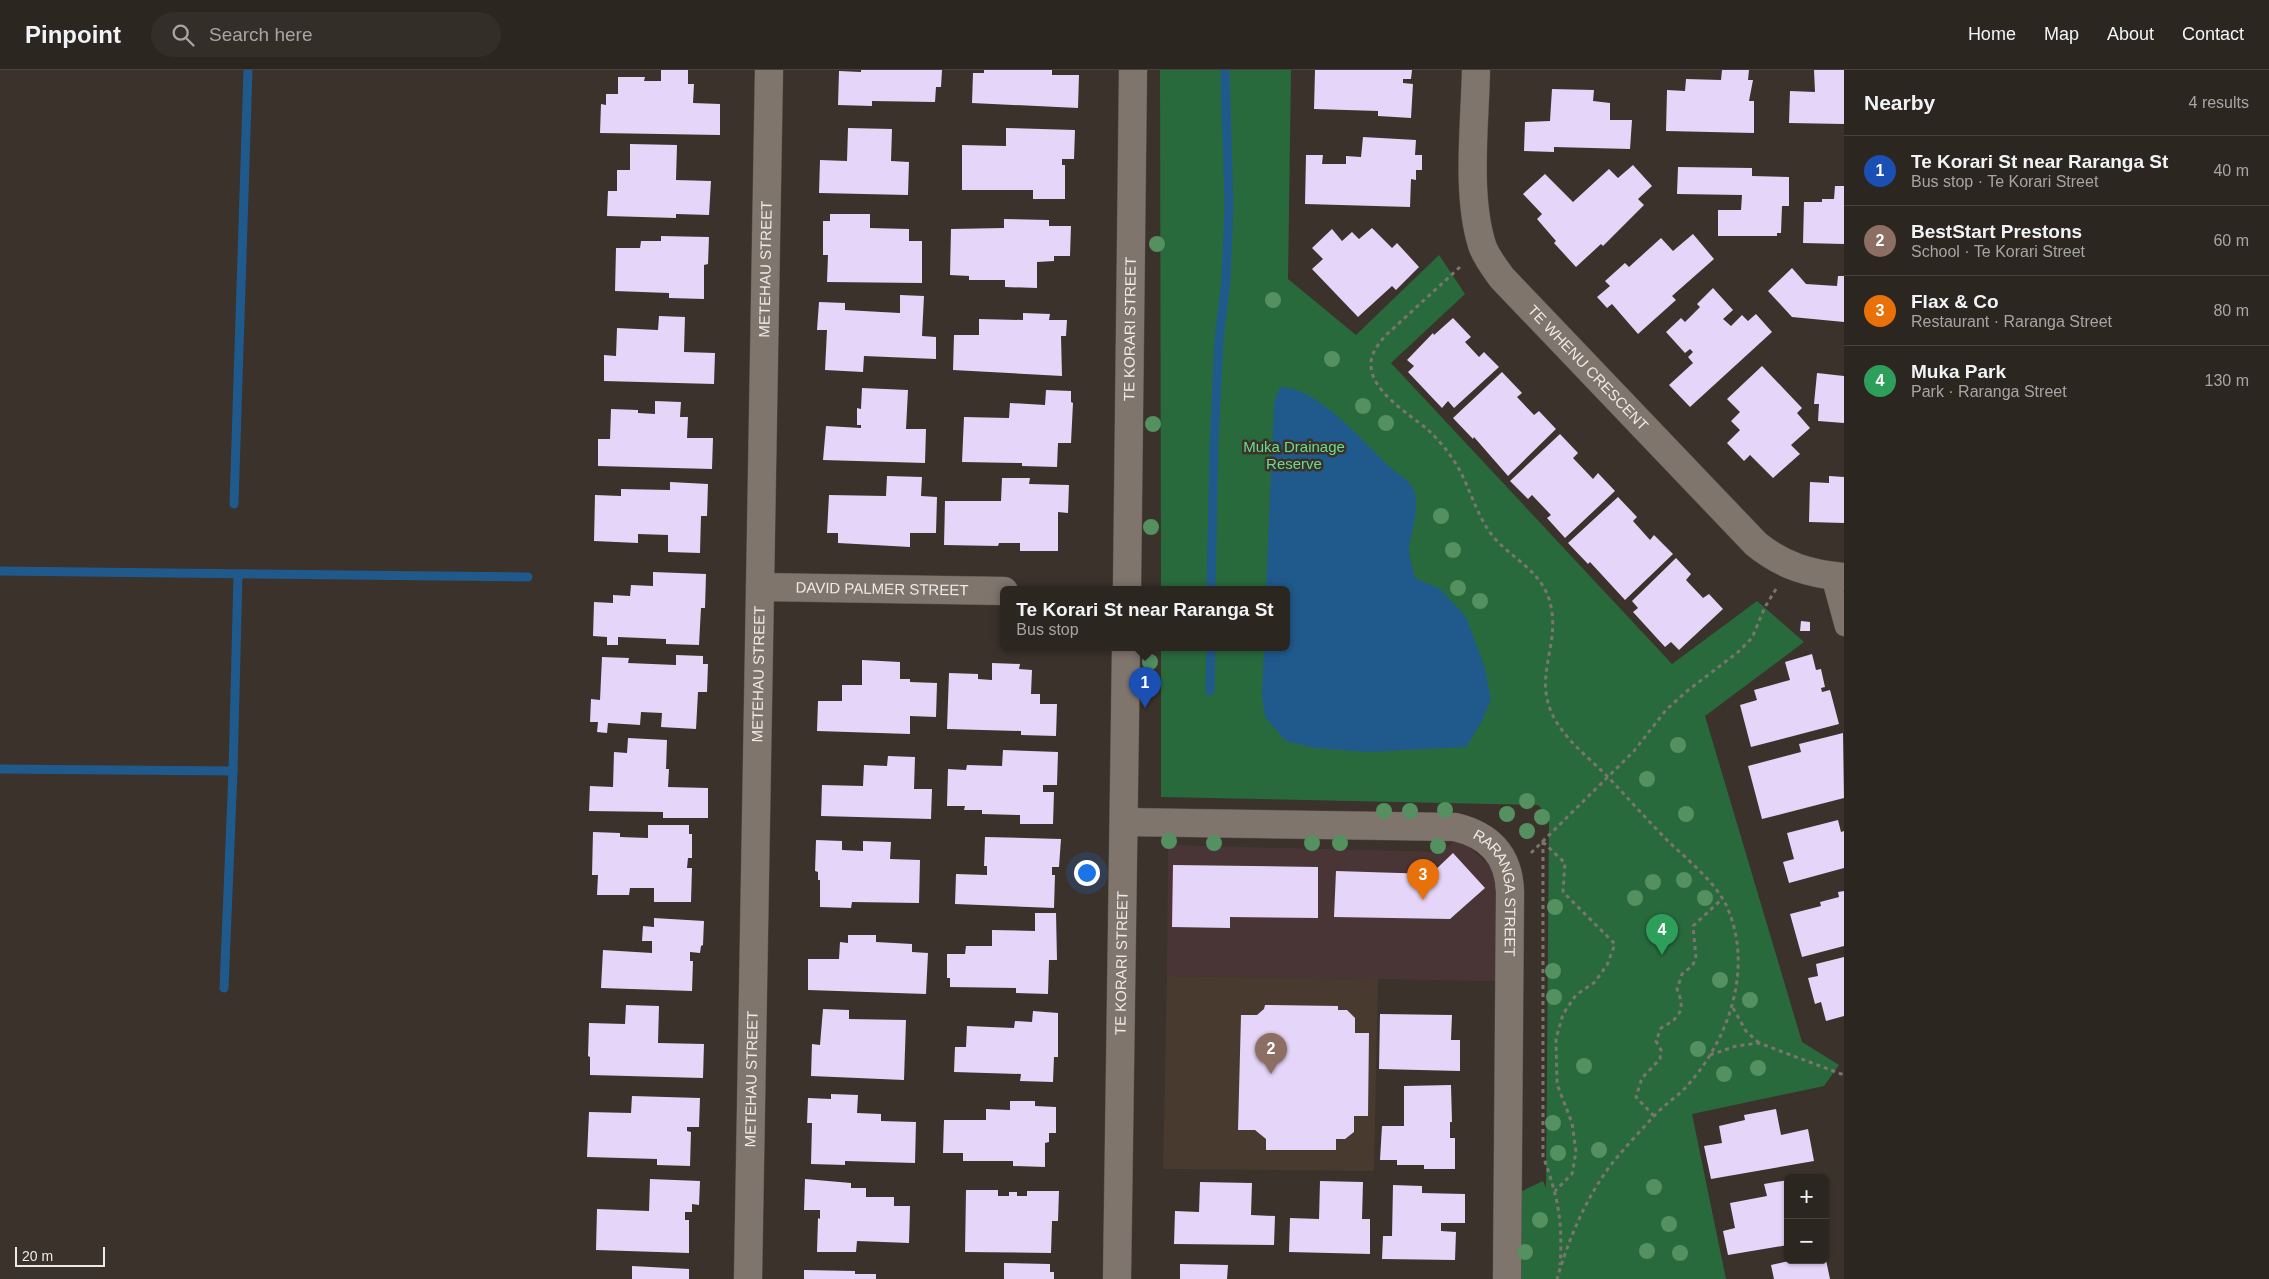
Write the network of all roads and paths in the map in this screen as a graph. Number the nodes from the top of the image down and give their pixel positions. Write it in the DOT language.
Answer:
graph roads {
  1 [pos="770,70"];
  2 [pos="1133,70"];
  3 [pos="1476,70"];
  4 [pos="1482,246"];
  5 [pos="1790,566"];
  6 [pos="1837,576"];
  7 [pos="1127,586"];
  8 [pos="760,587"];
  9 [pos="1000,591"];
  10 [pos="1844,627"];
  11 [pos="1126,651"];
  12 [pos="1608,778"];
  13 [pos="1124,822"];
  14 [pos="1542,841"];
  15 [pos="1509,874"];
  16 [pos="1722,898"];
  17 [pos="1733,1008"];
  18 [pos="1759,1043"];
  19 [pos="1710,1056"];
  20 [pos="1844,1074"];
  21 [pos="1654,1116"];
  22 [pos="1555,1191"];
  23 [pos="1560,1268"];
  24 [pos="748,1279"];
  25 [pos="1117,1279"];
  26 [pos="1507,1279"];
  27 [pos="1557,1279"];
  1 -- 8 [label="street, METEHAU STREET"];
  2 -- 7 [label="street, TE KORARI STREET"];
  3 -- 4 [label="street, TE WHENU CRESCENT"];
  4 -- 5 [label="street, TE WHENU CRESCENT"];
  4 -- 12 [label="path"];
  5 -- 6 [label="street, TE WHENU CRESCENT"];
  5 -- 12 [label="path"];
  6 -- 10 [label="lane"];
  8 -- 9 [label="street, DAVID PALMER STREET"];
  8 -- 24 [label="street, METEHAU STREET"];
  11 -- 13 [label="street, TE KORARI STREET"];
  12 -- 14 [label="path"];
  12 -- 16 [label="path"];
  13 -- 15 [label="street, RARANGA STREET"];
  13 -- 25 [label="street, TE KORARI STREET"];
  14 -- 15 [label="path"];
  14 -- 22 [label="path"];
  14 -- 22 [label="path"];
  15 -- 26 [label="street, RARANGA STREET"];
  16 -- 17 [label="path"];
  16 -- 21 [label="path"];
  17 -- 18 [label="path"];
  17 -- 19 [label="path"];
  18 -- 19 [label="path"];
  18 -- 20 [label="path"];
  19 -- 21 [label="path"];
  21 -- 23 [label="path"];
  22 -- 23 [label="path"];
  23 -- 27 [label="path"];
}
